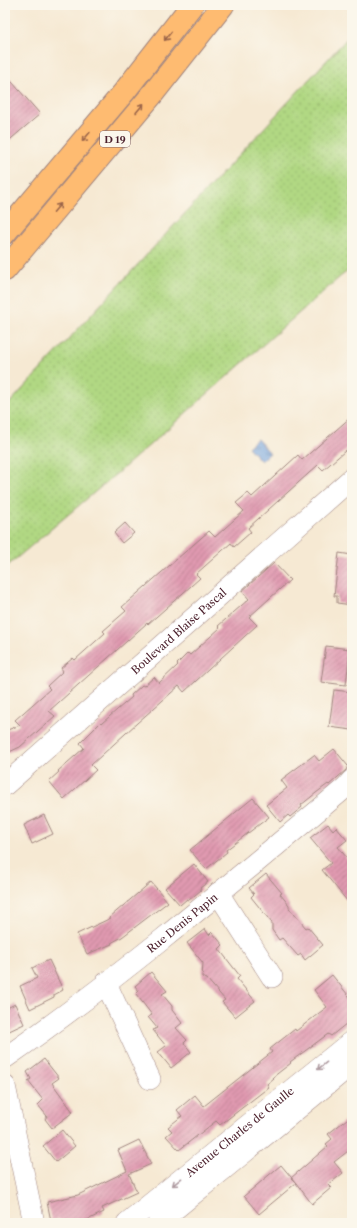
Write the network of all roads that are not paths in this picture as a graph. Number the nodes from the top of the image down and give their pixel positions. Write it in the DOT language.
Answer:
graph roads {
  1 [pos="192,5"];
  2 [pos="223,5"];
  3 [pos="5,233"];
  4 [pos="36,234"];
  5 [pos="5,270"];
  6 [pos="5,274"];
  7 [pos="352,478"];
  8 [pos="5,785"];
  9 [pos="350,788"];
  10 [pos="218,893"];
  11 [pos="272,978"];
  12 [pos="106,983"];
  13 [pos="352,1041"];
  14 [pos="5,1058"];
  15 [pos="352,1064"];
  16 [pos="150,1079"];
  17 [pos="5,1086"];
  18 [pos="34,1223"];
  19 [pos="127,1223"];
  20 [pos="158,1223"];
  1 -- 3 [label="main road, D 19, one-way"];
  4 -- 2 [label="main road, D 19, one-way"];
  4 -- 5 [label="main road, D 19"];
  4 -- 6 [label="main road"];
  7 -- 8 [label="street, Boulevard Blaise Pascal"];
  9 -- 10 [label="street, Rue Denis Papin"];
  10 -- 11 [label="street"];
  10 -- 12 [label="street, Rue Denis Papin"];
  12 -- 14 [label="street, Rue Denis Papin"];
  12 -- 16 [label="street"];
  13 -- 19 [label="street, Avenue Charles de Gaulle, one-way"];
  15 -- 20 [label="street, Avenue Charles de Gaulle"];
  17 -- 18 [label="street"];
}
